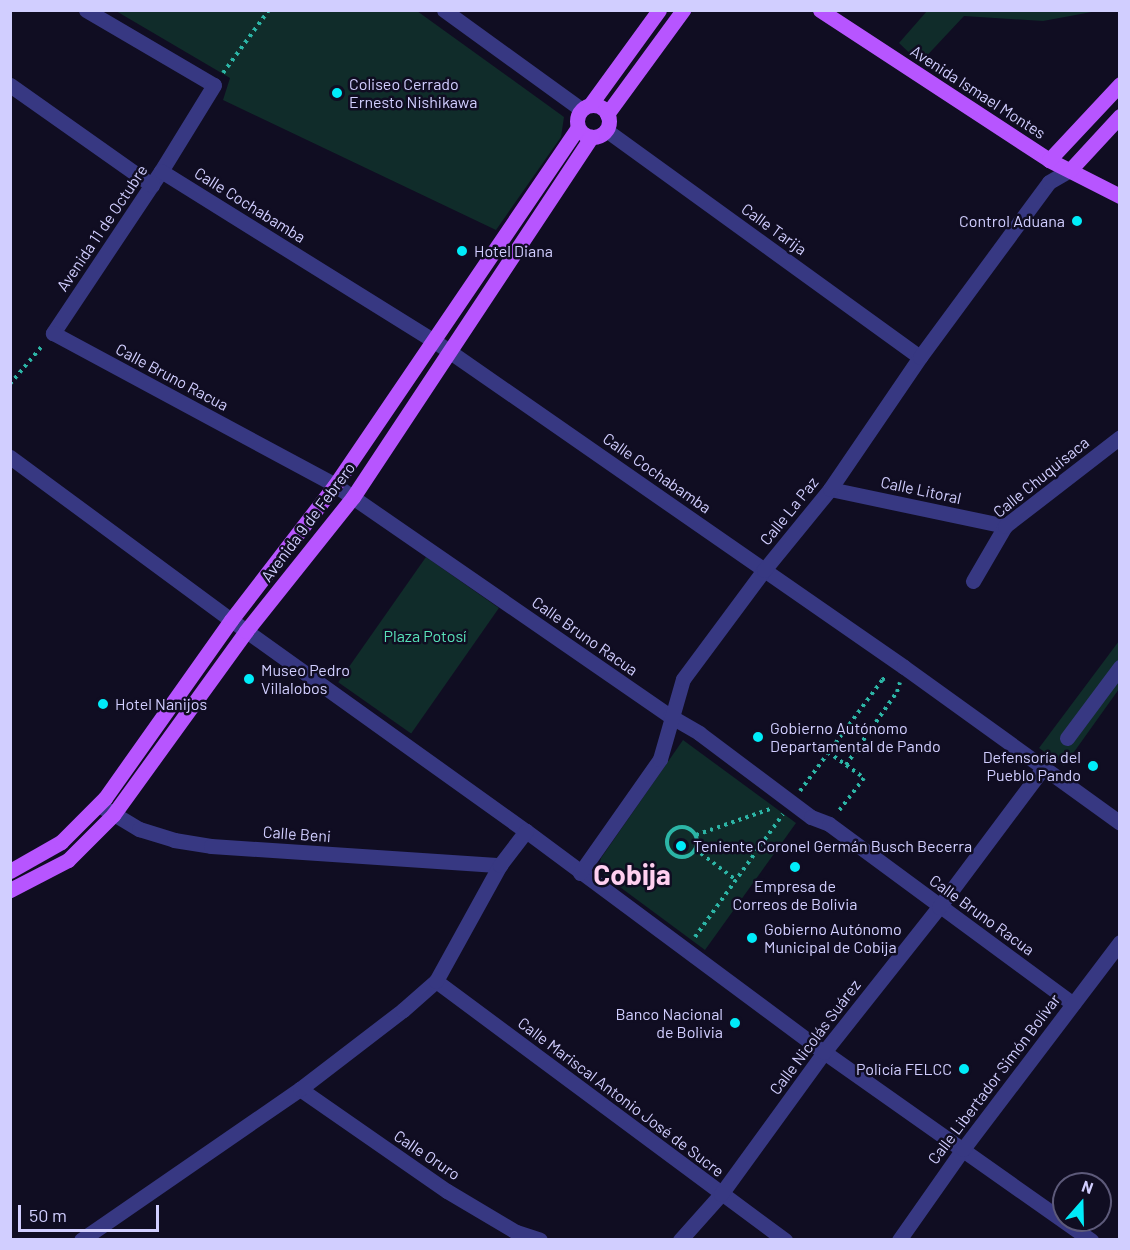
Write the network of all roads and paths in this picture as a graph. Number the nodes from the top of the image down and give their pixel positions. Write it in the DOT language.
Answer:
graph roads {
  1 [pos="86,10"];
  2 [pos="269,10"];
  3 [pos="444,10"];
  4 [pos="659,10"];
  5 [pos="683,10"];
  6 [pos="820,10"];
  7 [pos="1119,84"];
  8 [pos="10,85"];
  9 [pos="214,86"];
  10 [pos="586,107"];
  11 [pos="608,114"];
  12 [pos="1119,116"];
  13 [pos="578,128"];
  14 [pos="606,130"];
  15 [pos="591,137"];
  16 [pos="1049,160"];
  17 [pos="1070,170"];
  18 [pos="161,171"];
  19 [pos="1049,182"];
  20 [pos="152,185"];
  21 [pos="1119,196"];
  22 [pos="53,333"];
  23 [pos="433,340"];
  24 [pos="448,351"];
  25 [pos="920,357"];
  26 [pos="10,384"];
  27 [pos="1119,437"];
  28 [pos="10,457"];
  29 [pos="335,485"];
  30 [pos="830,489"];
  31 [pos="353,497"];
  32 [pos="1005,526"];
  33 [pos="764,570"];
  34 [pos="973,581"];
  35 [pos="231,620"];
  36 [pos="246,631"];
  37 [pos="904,667"];
  38 [pos="1119,667"];
  39 [pos="670,716"];
  40 [pos="1067,738"];
  41 [pos="828,752"];
  42 [pos="846,765"];
  43 [pos="1042,768"];
  44 [pos="791,802"];
  45 [pos="99,805"];
  46 [pos="113,815"];
  47 [pos="828,824"];
  48 [pos="1119,824"];
  49 [pos="526,831"];
  50 [pos="696,835"];
  51 [pos="695,849"];
  52 [pos="500,865"];
  53 [pos="12,868"];
  54 [pos="580,873"];
  55 [pos="736,880"];
  56 [pos="10,890"];
  57 [pos="939,907"];
  58 [pos="1119,942"];
  59 [pos="436,981"];
  60 [pos="1073,1004"];
  61 [pos="824,1052"];
  62 [pos="300,1089"];
  63 [pos="963,1149"];
  64 [pos="721,1194"];
  65 [pos="80,1238"];
  66 [pos="540,1239"];
  67 [pos="680,1239"];
  68 [pos="785,1239"];
  69 [pos="899,1239"];
  70 [pos="1090,1239"];
  1 -- 9 [label="street"];
  2 -- 9 [label="path"];
  3 -- 10 [label="street"];
  4 -- 10 [label="main road"];
  5 -- 11 [label="main road"];
  6 -- 16 [label="main road, Avenida Ismael Montes"];
  7 -- 16 [label="main road"];
  8 -- 20 [label="street"];
  9 -- 18 [label="street, Avenida 11 de Octubre"];
  10 -- 11 [label="main road"];
  10 -- 13 [label="main road"];
  11 -- 14 [label="main road"];
  12 -- 17 [label="main road"];
  13 -- 15 [label="main road"];
  13 -- 23 [label="main road, Avenida 9 de Febrero"];
  14 -- 15 [label="main road"];
  14 -- 25 [label="street, Calle Tarija"];
  15 -- 24 [label="main road, Avenida 9 de Febrero"];
  16 -- 17 [label="main road, Avenida Ismael Montes"];
  16 -- 19 [label="street"];
  17 -- 19 [label="street, Calle La Paz"];
  17 -- 21 [label="main road, Avenida Ismael Montes"];
  18 -- 20 [label="street, Avenida 11 de Octubre"];
  18 -- 23 [label="street, Calle Cochabamba"];
  19 -- 25 [label="street, Calle La Paz"];
  20 -- 22 [label="street, Avenida 11 de Octubre"];
  22 -- 26 [label="path"];
  22 -- 29 [label="street, Calle Bruno Racua"];
  23 -- 24 [label="street, Calle Cochabamba"];
  23 -- 29 [label="main road, Avenida 9 de Febrero"];
  24 -- 31 [label="main road, Avenida 9 de Febrero"];
  24 -- 33 [label="street, Calle Cochabamba"];
  25 -- 30 [label="street, Calle La Paz"];
  27 -- 32 [label="street, Calle Chuquisaca"];
  28 -- 35 [label="street"];
  29 -- 31 [label="street, Calle Bruno Racua"];
  29 -- 35 [label="main road, Avenida 9 de Febrero"];
  30 -- 32 [label="street, Calle Litoral"];
  30 -- 33 [label="street, Calle La Paz"];
  31 -- 36 [label="main road, Avenida 9 de Febrero"];
  31 -- 39 [label="street, Calle Bruno Racua"];
  32 -- 34 [label="street, Calle Chuquisaca"];
  33 -- 37 [label="street, Calle Cochabamba"];
  33 -- 39 [label="street, Calle La Paz"];
  35 -- 36 [label="street"];
  35 -- 45 [label="main road, Avenida 9 de Febrero"];
  36 -- 46 [label="main road, Avenida 9 de Febrero"];
  36 -- 49 [label="street"];
  37 -- 42 [label="path"];
  37 -- 43 [label="street, Calle Cochabamba"];
  38 -- 40 [label="street"];
  39 -- 44 [label="street, Calle Bruno Racua"];
  39 -- 54 [label="street, Calle La Paz"];
  41 -- 42 [label="path"];
  42 -- 47 [label="path"];
  43 -- 48 [label="street, Calle Cochabamba"];
  43 -- 57 [label="street, Calle Nicolás Suárez"];
  44 -- 47 [label="street, Calle Bruno Racua"];
  44 -- 50 [label="path"];
  45 -- 46 [label="street, Calle Beni"];
  45 -- 53 [label="main road, Avenida 9 de Febrero"];
  46 -- 52 [label="street, Calle Beni"];
  46 -- 56 [label="main road, Avenida 9 de Febrero"];
  47 -- 57 [label="street, Calle Bruno Racua"];
  49 -- 52 [label="street"];
  49 -- 54 [label="street"];
  50 -- 51 [label="path"];
  50 -- 51 [label="path"];
  51 -- 55 [label="path"];
  52 -- 59 [label="street"];
  54 -- 61 [label="street"];
  57 -- 60 [label="street, Calle Bruno Racua"];
  57 -- 61 [label="street, Calle Nicolás Suárez"];
  58 -- 60 [label="street, Calle Libertador Simón Bolívar"];
  59 -- 62 [label="street"];
  59 -- 64 [label="street, Calle Mariscal Antonio José de Sucre"];
  60 -- 63 [label="street, Calle Libertador Simón Bolívar"];
  61 -- 63 [label="street"];
  61 -- 64 [label="street, Calle Nicolás Suárez"];
  62 -- 65 [label="street"];
  62 -- 66 [label="street, Calle Oruro"];
  63 -- 69 [label="street, Calle Libertador Simón Bolívar"];
  63 -- 70 [label="street"];
  64 -- 67 [label="street, Calle Nicolás Suárez"];
  64 -- 68 [label="street, Calle Mariscal Antonio José de Sucre"];
}
